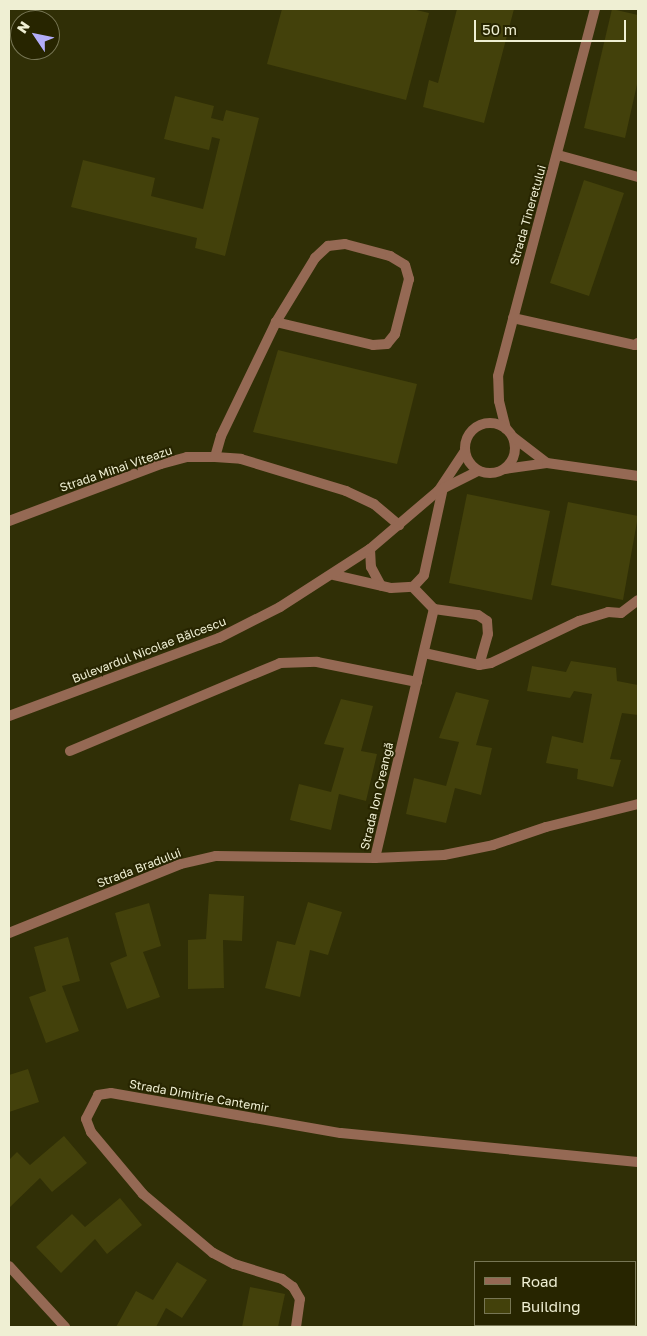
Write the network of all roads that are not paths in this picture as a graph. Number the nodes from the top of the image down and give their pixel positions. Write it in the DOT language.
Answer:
graph roads {
  1 [pos="595,9"];
  2 [pos="558,155"];
  3 [pos="638,177"];
  4 [pos="513,318"];
  5 [pos="276,322"];
  6 [pos="638,343"];
  7 [pos="510,433"];
  8 [pos="465,451"];
  9 [pos="215,457"];
  10 [pos="547,462"];
  11 [pos="505,469"];
  12 [pos="478,471"];
  13 [pos="638,476"];
  14 [pos="441,489"];
  15 [pos="9,521"];
  16 [pos="399,525"];
  17 [pos="370,549"];
  18 [pos="334,575"];
  19 [pos="381,586"];
  20 [pos="413,587"];
  21 [pos="638,600"];
  22 [pos="434,609"];
  23 [pos="424,653"];
  24 [pos="479,664"];
  25 [pos="417,682"];
  26 [pos="9,716"];
  27 [pos="70,751"];
  28 [pos="638,804"];
  29 [pos="375,858"];
  30 [pos="9,933"];
  31 [pos="638,1162"];
  32 [pos="9,1266"];
  33 [pos="65,1327"];
  34 [pos="296,1327"];
  1 -- 2 [label="street, Strada Tineretului"];
  2 -- 3 [label="street"];
  2 -- 4 [label="street, Strada Tineretului"];
  4 -- 6 [label="street"];
  4 -- 7 [label="street, Strada Tineretului"];
  5 -- 5 [label="street"];
  5 -- 9 [label="street"];
  7 -- 8 [label="street"];
  7 -- 10 [label="street"];
  7 -- 11 [label="street"];
  8 -- 12 [label="street"];
  8 -- 14 [label="street, Bulevardul Nicolae Bălcescu"];
  9 -- 15 [label="street, Strada Mihai Viteazu"];
  9 -- 16 [label="street, Strada Mihai Viteazu"];
  10 -- 11 [label="street"];
  10 -- 13 [label="street"];
  11 -- 12 [label="street"];
  12 -- 14 [label="street, Bulevardul Nicolae Bălcescu"];
  14 -- 16 [label="street, Bulevardul Nicolae Bălcescu"];
  14 -- 20 [label="street"];
  16 -- 17 [label="street, Bulevardul Nicolae Bălcescu"];
  17 -- 18 [label="street, Bulevardul Nicolae Bălcescu"];
  17 -- 19 [label="street"];
  18 -- 19 [label="street"];
  18 -- 26 [label="street, Bulevardul Nicolae Bălcescu"];
  19 -- 20 [label="street"];
  20 -- 22 [label="street"];
  21 -- 24 [label="street"];
  22 -- 23 [label="street, Strada Ion Creangă"];
  22 -- 24 [label="street"];
  23 -- 24 [label="street"];
  23 -- 25 [label="street, Strada Ion Creangă"];
  25 -- 27 [label="street"];
  25 -- 29 [label="street, Strada Ion Creangă"];
  28 -- 29 [label="street, Strada Ion Creangă"];
  29 -- 30 [label="street, Strada Bradului"];
  31 -- 34 [label="street, Strada Dimitrie Cantemir"];
  32 -- 33 [label="street"];
}
